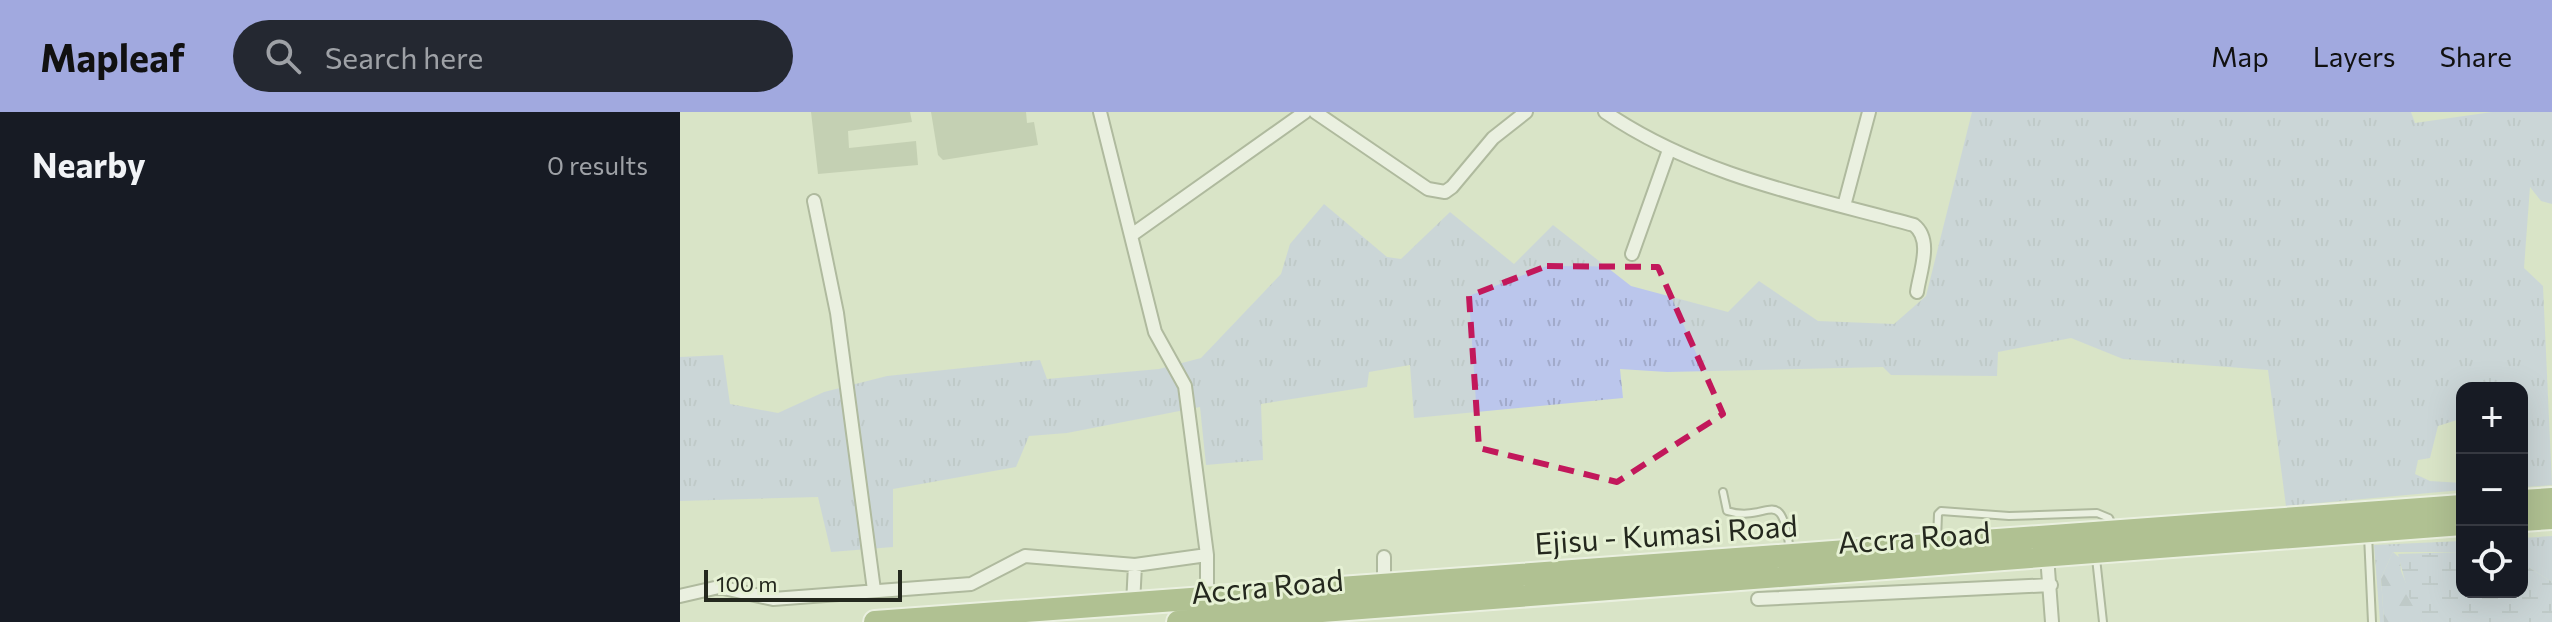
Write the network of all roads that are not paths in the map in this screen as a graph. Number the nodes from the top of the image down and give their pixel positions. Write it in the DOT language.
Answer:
graph roads {
  1 [pos="1305,112"];
  2 [pos="1315,112"];
  3 [pos="1526,112"];
  4 [pos="1605,112"];
  5 [pos="1869,112"];
  6 [pos="1101,113"];
  7 [pos="1669,150"];
  8 [pos="814,201"];
  9 [pos="1844,206"];
  10 [pos="1133,234"];
  11 [pos="1632,254"];
  12 [pos="1917,292"];
  13 [pos="1723,492"];
  14 [pos="2552,499"];
  15 [pos="2528,501"];
  16 [pos="2456,506"];
  17 [pos="2552,518"];
  18 [pos="2528,520"];
  19 [pos="2456,524"];
  20 [pos="2115,531"];
  21 [pos="2368,531"];
  22 [pos="1937,544"];
  23 [pos="2095,550"];
  24 [pos="1790,554"];
  25 [pos="1207,555"];
  26 [pos="2047,556"];
  27 [pos="1384,557"];
  28 [pos="1135,565"];
  29 [pos="2051,585"];
  30 [pos="874,590"];
  31 [pos="680,596"];
  32 [pos="1207,598"];
  33 [pos="1758,599"];
  34 [pos="1133,604"];
  35 [pos="1382,604"];
  36 [pos="875,622"];
  37 [pos="1178,622"];
  38 [pos="2052,622"];
  39 [pos="2103,622"];
  40 [pos="2372,622"];
  1 -- 10 [label="street"];
  2 -- 3 [label="street"];
  4 -- 7 [label="street"];
  5 -- 9 [label="street"];
  6 -- 10 [label="street"];
  7 -- 9 [label="street"];
  7 -- 11 [label="street"];
  8 -- 30 [label="street"];
  9 -- 12 [label="street"];
  10 -- 25 [label="street"];
  13 -- 24 [label="lane"];
  14 -- 15 [label="highway"];
  16 -- 20 [label="highway, Ejisu - Kumasi Road"];
  17 -- 18 [label="highway"];
  19 -- 21 [label="highway, Accra Road"];
  20 -- 22 [label="highway, Ejisu - Kumasi Road"];
  20 -- 22 [label="lane"];
  21 -- 23 [label="highway, Accra Road"];
  21 -- 40 [label="lane"];
  22 -- 24 [label="highway, Ejisu - Kumasi Road"];
  23 -- 26 [label="highway, Accra Road"];
  23 -- 39 [label="lane"];
  24 -- 35 [label="highway, Ejisu - Kumasi Road"];
  25 -- 28 [label="street"];
  25 -- 32 [label="street"];
  26 -- 29 [label="street"];
  26 -- 35 [label="highway, Accra Road"];
  27 -- 35 [label="street"];
  28 -- 30 [label="street"];
  28 -- 34 [label="street"];
  29 -- 33 [label="street"];
  29 -- 38 [label="street"];
  30 -- 31 [label="street"];
  32 -- 34 [label="highway, Ejisu - Kumasi Road"];
  32 -- 35 [label="highway, Ejisu - Kumasi Road"];
  34 -- 36 [label="highway, Ejisu - Kumasi Road"];
  35 -- 37 [label="highway, Accra Road"];
}
